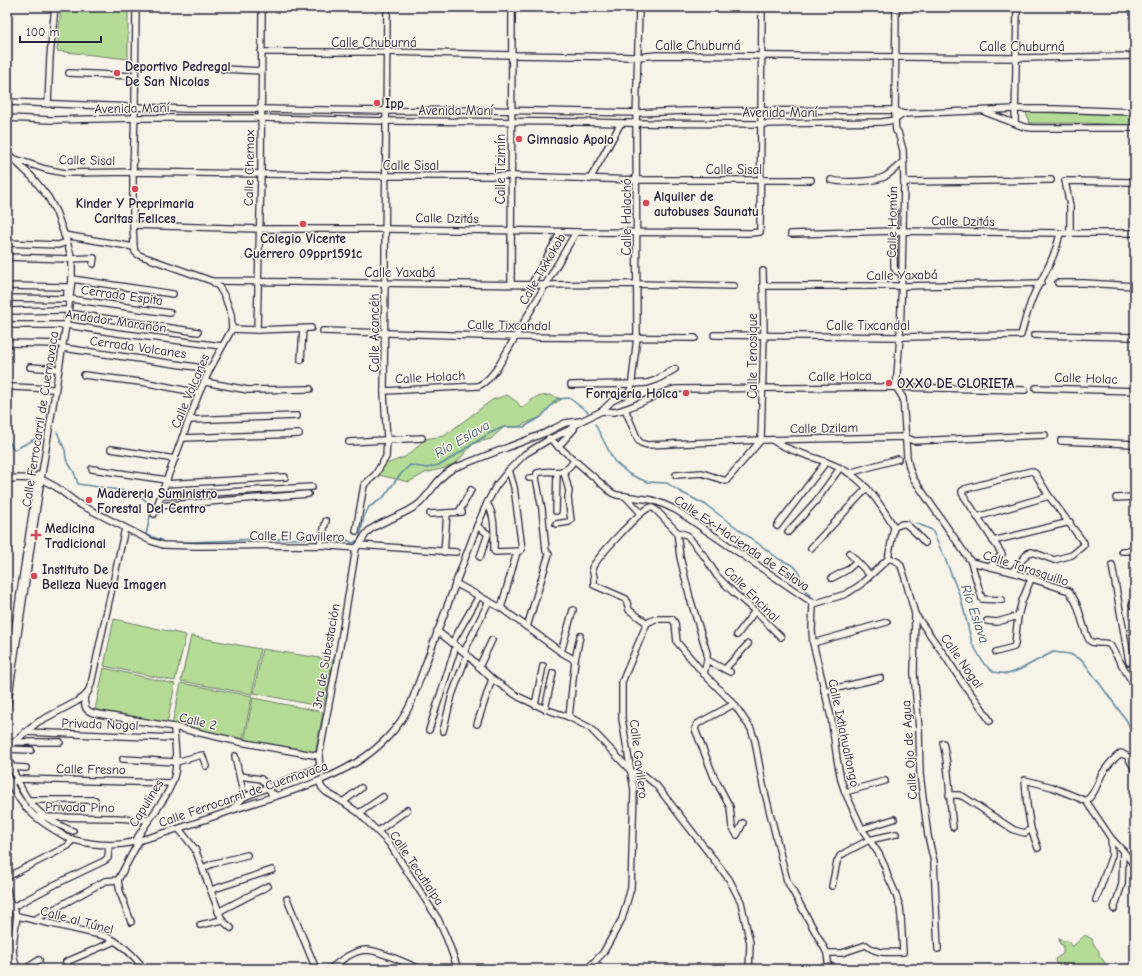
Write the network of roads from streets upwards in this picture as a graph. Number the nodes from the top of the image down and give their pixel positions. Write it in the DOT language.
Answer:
graph roads {
  1 [pos="54,7"];
  2 [pos="136,7"];
  3 [pos="262,7"];
  4 [pos="387,7"];
  5 [pos="512,7"];
  6 [pos="639,7"];
  7 [pos="762,7"];
  8 [pos="886,7"];
  9 [pos="896,7"];
  10 [pos="915,7"];
  11 [pos="1017,7"];
  12 [pos="261,52"];
  13 [pos="387,52"];
  14 [pos="512,55"];
  15 [pos="761,56"];
  16 [pos="896,56"];
  17 [pos="1135,56"];
  18 [pos="638,57"];
  19 [pos="1017,58"];
  20 [pos="223,69"];
  21 [pos="261,71"];
  22 [pos="70,73"];
  23 [pos="136,76"];
  24 [pos="7,102"];
  25 [pos="48,104"];
  26 [pos="136,107"];
  27 [pos="261,109"];
  28 [pos="1015,109"];
  29 [pos="761,110"];
  30 [pos="895,110"];
  31 [pos="386,111"];
  32 [pos="512,111"];
  33 [pos="982,111"];
  34 [pos="1135,112"];
  35 [pos="637,113"];
  36 [pos="903,114"];
  37 [pos="7,118"];
  38 [pos="135,118"];
  39 [pos="261,118"];
  40 [pos="895,120"];
  41 [pos="386,121"];
  42 [pos="512,122"];
  43 [pos="621,123"];
  44 [pos="636,123"];
  45 [pos="1015,123"];
  46 [pos="760,124"];
  47 [pos="1135,128"];
  48 [pos="7,153"];
  49 [pos="12,158"];
  50 [pos="904,161"];
  51 [pos="133,172"];
  52 [pos="261,174"];
  53 [pos="386,176"];
  54 [pos="511,176"];
  55 [pos="590,179"];
  56 [pos="637,180"];
  57 [pos="760,180"];
  58 [pos="811,180"];
  59 [pos="831,180"];
  60 [pos="1051,180"];
  61 [pos="904,182"];
  62 [pos="1135,182"];
  63 [pos="894,211"];
  64 [pos="134,225"];
  65 [pos="259,229"];
  66 [pos="386,229"];
  67 [pos="511,230"];
  68 [pos="894,231"];
  69 [pos="903,231"];
  70 [pos="561,232"];
  71 [pos="576,232"];
  72 [pos="636,232"];
  73 [pos="1060,233"];
  74 [pos="1070,233"];
  75 [pos="1135,233"];
  76 [pos="791,234"];
  77 [pos="64,235"];
  78 [pos="67,242"];
  79 [pos="7,243"];
  80 [pos="134,247"];
  81 [pos="7,257"];
  82 [pos="69,259"];
  83 [pos="93,264"];
  84 [pos="763,271"];
  85 [pos="902,273"];
  86 [pos="72,278"];
  87 [pos="212,281"];
  88 [pos="259,282"];
  89 [pos="385,283"];
  90 [pos="1041,283"];
  91 [pos="1058,283"];
  92 [pos="511,284"];
  93 [pos="637,284"];
  94 [pos="531,285"];
  95 [pos="545,285"];
  96 [pos="7,286"];
  97 [pos="734,286"];
  98 [pos="763,286"];
  99 [pos="902,286"];
  100 [pos="1135,286"];
  101 [pos="173,294"];
  102 [pos="7,298"];
  103 [pos="69,299"];
  104 [pos="7,311"];
  105 [pos="67,312"];
  106 [pos="170,313"];
  107 [pos="65,324"];
  108 [pos="7,325"];
  109 [pos="311,328"];
  110 [pos="232,329"];
  111 [pos="303,329"];
  112 [pos="257,330"];
  113 [pos="323,331"];
  114 [pos="198,332"];
  115 [pos="385,333"];
  116 [pos="764,335"];
  117 [pos="1034,335"];
  118 [pos="714,336"];
  119 [pos="516,337"];
  120 [pos="636,337"];
  121 [pos="900,337"];
  122 [pos="1135,337"];
  123 [pos="695,338"];
  124 [pos="7,343"];
  125 [pos="62,346"];
  126 [pos="222,346"];
  127 [pos="300,360"];
  128 [pos="30,367"];
  129 [pos="56,369"];
  130 [pos="210,369"];
  131 [pos="675,369"];
  132 [pos="84,375"];
  133 [pos="205,382"];
  134 [pos="632,384"];
  135 [pos="571,385"];
  136 [pos="478,386"];
  137 [pos="13,387"];
  138 [pos="896,387"];
  139 [pos="763,388"];
  140 [pos="1036,388"];
  141 [pos="53,389"];
  142 [pos="310,389"];
  143 [pos="1025,390"];
  144 [pos="384,391"];
  145 [pos="1135,391"];
  146 [pos="200,393"];
  147 [pos="625,409"];
  148 [pos="602,411"];
  149 [pos="297,416"];
  150 [pos="189,420"];
  151 [pos="581,421"];
  152 [pos="545,433"];
  153 [pos="299,434"];
  154 [pos="1045,435"];
  155 [pos="905,437"];
  156 [pos="182,438"];
  157 [pos="422,438"];
  158 [pos="387,439"];
  159 [pos="550,439"];
  160 [pos="762,440"];
  161 [pos="772,440"];
  162 [pos="1061,441"];
  163 [pos="349,442"];
  164 [pos="1135,444"];
  165 [pos="558,447"];
  166 [pos="111,449"];
  167 [pos="175,459"];
  168 [pos="898,459"];
  169 [pos="574,460"];
  170 [pos="826,462"];
  171 [pos="840,468"];
  172 [pos="92,469"];
  173 [pos="508,470"];
  174 [pos="557,472"];
  175 [pos="564,472"];
  176 [pos="849,473"];
  177 [pos="676,475"];
  178 [pos="285,477"];
  179 [pos="529,478"];
  180 [pos="536,478"];
  181 [pos="39,479"];
  182 [pos="7,480"];
  183 [pos="166,482"];
  184 [pos="312,487"];
  185 [pos="867,488"];
  186 [pos="470,490"];
  187 [pos="308,494"];
  188 [pos="161,496"];
  189 [pos="625,496"];
  190 [pos="1050,496"];
  191 [pos="1116,498"];
  192 [pos="1135,498"];
  193 [pos="487,503"];
  194 [pos="157,506"];
  195 [pos="556,511"];
  196 [pos="447,513"];
  197 [pos="641,513"];
  198 [pos="154,514"];
  199 [pos="430,514"];
  200 [pos="977,517"];
  201 [pos="326,521"];
  202 [pos="1070,522"];
  203 [pos="556,524"];
  204 [pos="477,526"];
  205 [pos="777,526"];
  206 [pos="894,527"];
  207 [pos="125,528"];
  208 [pos="356,531"];
  209 [pos="676,532"];
  210 [pos="788,532"];
  211 [pos="993,541"];
  212 [pos="925,543"];
  213 [pos="320,545"];
  214 [pos="358,546"];
  215 [pos="811,548"];
  216 [pos="1135,551"];
  217 [pos="444,552"];
  218 [pos="456,552"];
  219 [pos="518,552"];
  220 [pos="1122,552"];
  221 [pos="849,553"];
  222 [pos="480,557"];
  223 [pos="888,559"];
  224 [pos="856,562"];
  225 [pos="971,562"];
  226 [pos="1112,565"];
  227 [pos="990,567"];
  228 [pos="1012,572"];
  229 [pos="870,575"];
  230 [pos="832,578"];
  231 [pos="1031,579"];
  232 [pos="455,583"];
  233 [pos="479,596"];
  234 [pos="1002,600"];
  235 [pos="489,601"];
  236 [pos="813,603"];
  237 [pos="501,608"];
  238 [pos="573,610"];
  239 [pos="755,611"];
  240 [pos="915,614"];
  241 [pos="1018,616"];
  242 [pos="887,622"];
  243 [pos="986,622"];
  244 [pos="647,623"];
  245 [pos="527,627"];
  246 [pos="437,631"];
  247 [pos="737,635"];
  248 [pos="580,636"];
  249 [pos="781,638"];
  250 [pos="492,640"];
  251 [pos="813,643"];
  252 [pos="748,644"];
  253 [pos="454,645"];
  254 [pos="561,652"];
  255 [pos="996,652"];
  256 [pos="465,654"];
  257 [pos="575,660"];
  258 [pos="707,660"];
  259 [pos="1119,660"];
  260 [pos="1132,661"];
  261 [pos="543,666"];
  262 [pos="479,667"];
  263 [pos="553,673"];
  264 [pos="704,674"];
  265 [pos="880,678"];
  266 [pos="492,679"];
  267 [pos="7,680"];
  268 [pos="1135,689"];
  269 [pos="824,691"];
  270 [pos="84,697"];
  271 [pos="734,704"];
  272 [pos="535,705"];
  273 [pos="7,708"];
  274 [pos="545,710"];
  275 [pos="569,717"];
  276 [pos="990,721"];
  277 [pos="477,724"];
  278 [pos="174,727"];
  279 [pos="429,730"];
  280 [pos="442,731"];
  281 [pos="26,732"];
  282 [pos="174,738"];
  283 [pos="14,742"];
  284 [pos="60,742"];
  285 [pos="943,743"];
  286 [pos="7,749"];
  287 [pos="31,750"];
  288 [pos="7,754"];
  289 [pos="235,756"];
  290 [pos="319,756"];
  291 [pos="123,759"];
  292 [pos="176,762"];
  293 [pos="206,766"];
  294 [pos="11,767"];
  295 [pos="26,768"];
  296 [pos="1135,770"];
  297 [pos="632,772"];
  298 [pos="7,775"];
  299 [pos="240,776"];
  300 [pos="17,778"];
  301 [pos="319,781"];
  302 [pos="885,781"];
  303 [pos="172,783"];
  304 [pos="11,784"];
  305 [pos="268,787"];
  306 [pos="361,788"];
  307 [pos="845,792"];
  308 [pos="276,795"];
  309 [pos="949,795"];
  310 [pos="244,797"];
  311 [pos="383,797"];
  312 [pos="28,800"];
  313 [pos="95,800"];
  314 [pos="1086,801"];
  315 [pos="343,802"];
  316 [pos="231,810"];
  317 [pos="407,810"];
  318 [pos="359,813"];
  319 [pos="36,817"];
  320 [pos="46,818"];
  321 [pos="894,819"];
  322 [pos="148,820"];
  323 [pos="743,824"];
  324 [pos="953,827"];
  325 [pos="179,829"];
  326 [pos="862,829"];
  327 [pos="1031,829"];
  328 [pos="73,831"];
  329 [pos="378,831"];
  330 [pos="896,834"];
  331 [pos="1111,838"];
  332 [pos="72,840"];
  333 [pos="869,840"];
  334 [pos="137,842"];
  335 [pos="109,845"];
  336 [pos="1038,848"];
  337 [pos="1123,851"];
  338 [pos="247,855"];
  339 [pos="1135,866"];
  340 [pos="203,868"];
  341 [pos="272,870"];
  342 [pos="7,877"];
  343 [pos="118,880"];
  344 [pos="268,886"];
  345 [pos="832,886"];
  346 [pos="7,889"];
  347 [pos="210,890"];
  348 [pos="287,899"];
  349 [pos="1096,900"];
  350 [pos="12,908"];
  351 [pos="1114,909"];
  352 [pos="218,912"];
  353 [pos="17,916"];
  354 [pos="34,920"];
  355 [pos="222,920"];
  356 [pos="131,922"];
  357 [pos="200,925"];
  358 [pos="231,928"];
  359 [pos="115,941"];
  360 [pos="938,949"];
  361 [pos="827,953"];
  362 [pos="40,960"];
  363 [pos="18,969"];
  364 [pos="25,969"];
  365 [pos="70,969"];
  366 [pos="144,969"];
  367 [pos="316,969"];
  368 [pos="330,969"];
  369 [pos="420,969"];
  370 [pos="458,969"];
  371 [pos="587,969"];
  372 [pos="749,969"];
  373 [pos="829,969"];
  1 -- 25 [label="street"];
  2 -- 23 [label="street"];
  3 -- 12 [label="street, Calle Chemax"];
  4 -- 13 [label="street, Calle Acancéh"];
  5 -- 14 [label="street, Calle Tizimín"];
  6 -- 18 [label="street, Calle Halachó"];
  7 -- 15 [label="street"];
  8 -- 9 [label="street"];
  9 -- 10 [label="street"];
  9 -- 16 [label="street, Calle Homún"];
  11 -- 19 [label="street"];
  12 -- 13 [label="street, Calle Chuburná"];
  12 -- 21 [label="street, Calle Chemax"];
  13 -- 14 [label="street, Calle Chuburná"];
  13 -- 31 [label="street, Calle Acancéh"];
  14 -- 18 [label="street, Calle Chuburná"];
  14 -- 32 [label="street, Calle Tizimín"];
  15 -- 16 [label="street, Calle Chuburná"];
  15 -- 18 [label="street, Calle Chuburná"];
  15 -- 29 [label="street"];
  16 -- 19 [label="street, Calle Chuburná"];
  16 -- 30 [label="street, Calle Homún"];
  17 -- 19 [label="street, Calle Chuburná"];
  18 -- 35 [label="street, Calle Halachó"];
  19 -- 28 [label="street"];
  20 -- 21 [label="street"];
  21 -- 27 [label="street, Calle Chemax"];
  22 -- 23 [label="street"];
  23 -- 26 [label="street"];
  24 -- 25 [label="street, Avenida Maní"];
  25 -- 26 [label="street, Avenida Maní"];
  26 -- 27 [label="street, Avenida Maní"];
  26 -- 38 [label="street"];
  27 -- 31 [label="street, Avenida Maní"];
  27 -- 39 [label="street, Calle Chemax"];
  28 -- 33 [label="street, Avenida Maní"];
  28 -- 34 [label="street, Avenida Maní"];
  28 -- 45 [label="street"];
  29 -- 30 [label="street, Avenida Maní"];
  29 -- 35 [label="street, Avenida Maní"];
  29 -- 46 [label="street"];
  30 -- 36 [label="street, Avenida Maní"];
  30 -- 40 [label="street, Calle Homún"];
  31 -- 32 [label="street, Avenida Maní"];
  31 -- 41 [label="street, Calle Acancéh"];
  32 -- 35 [label="street, Avenida Maní"];
  32 -- 42 [label="street, Calle Tizimín"];
  33 -- 36 [label="street, Avenida Maní"];
  33 -- 45 [label="street, Avenida Maní"];
  35 -- 44 [label="street, Calle Halachó"];
  36 -- 40 [label="street"];
  37 -- 38 [label="street, Avenida Maní"];
  38 -- 39 [label="street, Avenida Maní"];
  38 -- 51 [label="street"];
  39 -- 41 [label="street, Avenida Maní"];
  39 -- 52 [label="street, Calle Chemax"];
  40 -- 46 [label="street, Avenida Maní"];
  40 -- 50 [label="street, Calle Homún"];
  41 -- 42 [label="street, Avenida Maní"];
  41 -- 53 [label="street, Calle Acancéh"];
  42 -- 43 [label="street, Avenida Maní"];
  42 -- 54 [label="street, Calle Tizimín"];
  43 -- 44 [label="street, Avenida Maní"];
  43 -- 55 [label="street"];
  44 -- 46 [label="street, Avenida Maní"];
  44 -- 56 [label="street, Calle Halachó"];
  45 -- 47 [label="street, Avenida Maní"];
  46 -- 57 [label="street"];
  48 -- 49 [label="street, Calle Ferrocarril de Cuernavaca"];
  49 -- 51 [label="street, Calle Sisal"];
  49 -- 77 [label="street, Calle Ferrocarril de Cuernavaca"];
  50 -- 59 [label="street"];
  50 -- 61 [label="street, Calle Homún"];
  51 -- 52 [label="street, Calle Sisal"];
  51 -- 64 [label="street"];
  52 -- 53 [label="street, Calle Sisal"];
  52 -- 65 [label="street, Calle Chemax"];
  53 -- 54 [label="street, Calle Sisal"];
  53 -- 66 [label="street, Calle Acancéh"];
  54 -- 55 [label="street, Calle Sisal"];
  54 -- 67 [label="street, Calle Tizimín"];
  55 -- 56 [label="street, Calle Sisal"];
  56 -- 57 [label="street, Calle Sisal"];
  56 -- 72 [label="street, Calle Halachó"];
  57 -- 58 [label="street, Calle Sisal"];
  57 -- 72 [label="street, Calle Dzitás"];
  60 -- 61 [label="street"];
  61 -- 69 [label="street, Calle Homún"];
  62 -- 74 [label="street"];
  63 -- 68 [label="street"];
  64 -- 65 [label="street, Calle Dzitás"];
  64 -- 80 [label="street"];
  65 -- 66 [label="street, Calle Dzitás"];
  65 -- 88 [label="street, Calle Chemax"];
  66 -- 67 [label="street, Calle Dzitás"];
  66 -- 89 [label="street, Calle Acancéh"];
  67 -- 70 [label="street, Calle Dzitás"];
  67 -- 92 [label="street, Calle Tizimín"];
  68 -- 69 [label="street, Calle Dzitás"];
  68 -- 76 [label="street, Calle Dzitás"];
  68 -- 85 [label="street"];
  69 -- 73 [label="street, Calle Dzitás"];
  69 -- 85 [label="street, Calle Homún"];
  70 -- 71 [label="street, Calle Dzitás"];
  70 -- 94 [label="street"];
  71 -- 72 [label="street, Calle Dzitás"];
  71 -- 95 [label="street, Calle Tixkokob"];
  72 -- 93 [label="street, Calle Halachó"];
  73 -- 74 [label="street, Calle Dzitás"];
  73 -- 90 [label="street"];
  74 -- 75 [label="street, Calle Dzitás"];
  77 -- 78 [label="street, Calle Ferrocarril de Cuernavaca"];
  77 -- 80 [label="street, Calle Yaxabá"];
  78 -- 79 [label="street"];
  78 -- 82 [label="street, Calle Ferrocarril de Cuernavaca"];
  80 -- 87 [label="street, Calle Yaxabá"];
  81 -- 82 [label="street"];
  82 -- 83 [label="street"];
  82 -- 86 [label="street, Calle Ferrocarril de Cuernavaca"];
  84 -- 98 [label="street, Calle Tenosique"];
  85 -- 99 [label="street, Calle Homún"];
  86 -- 101 [label="street"];
  86 -- 103 [label="street, Calle Ferrocarril de Cuernavaca"];
  87 -- 88 [label="street, Calle Yaxabá"];
  87 -- 110 [label="street"];
  88 -- 89 [label="street, Calle Yaxabá"];
  88 -- 112 [label="street, Calle Chemax"];
  89 -- 92 [label="street, Calle Yaxabá"];
  89 -- 115 [label="street, Calle Acancéh"];
  90 -- 99 [label="street, Calle Yaxabá"];
  90 -- 121 [label="street, Calle Tixcandal"];
  91 -- 100 [label="street"];
  92 -- 94 [label="street, Calle Yaxabá"];
  93 -- 95 [label="street, Calle Yaxabá"];
  93 -- 97 [label="street, Calle Yaxabá"];
  93 -- 120 [label="street, Calle Halachó"];
  94 -- 95 [label="street, Calle Yaxabá"];
  95 -- 119 [label="street, Calle Tixkokob"];
  96 -- 103 [label="street, Calle Ferrocarril de Cuernavaca"];
  98 -- 99 [label="street, Calle Yaxabá"];
  98 -- 116 [label="street, Calle Tenosique"];
  99 -- 121 [label="street, Calle Homún"];
  102 -- 103 [label="street, Cerrada Espita"];
  103 -- 105 [label="street, Calle Ferrocarril de Cuernavaca"];
  103 -- 106 [label="street, Cerrada Espita"];
  104 -- 105 [label="street"];
  105 -- 107 [label="street, Calle Ferrocarril de Cuernavaca"];
  105 -- 114 [label="street"];
  107 -- 108 [label="street, Andador Marañón"];
  107 -- 125 [label="street, Calle Ferrocarril de Cuernavaca"];
  107 -- 126 [label="street, Andador Marañón"];
  109 -- 111 [label="street"];
  110 -- 112 [label="street"];
  110 -- 126 [label="street, Calle Volcanes"];
  111 -- 112 [label="street"];
  111 -- 127 [label="street"];
  113 -- 115 [label="street, Calle Tixcandal"];
  115 -- 119 [label="street, Calle Tixcandal"];
  115 -- 144 [label="street, Calle Acancéh"];
  116 -- 118 [label="street, Calle Tixcandal"];
  116 -- 121 [label="street, Calle Tixcandal"];
  116 -- 139 [label="street, Calle Tenosique"];
  117 -- 122 [label="street"];
  119 -- 120 [label="street, Calle Tixcandal"];
  119 -- 136 [label="street, Calle Tixkokob"];
  120 -- 123 [label="street, Calle Tixcandal"];
  120 -- 134 [label="street, Calle Halachó"];
  121 -- 138 [label="street, Calle Homún"];
  124 -- 125 [label="street, Cerrada Volcanes"];
  125 -- 129 [label="street, Calle Ferrocarril de Cuernavaca"];
  125 -- 130 [label="street, Cerrada Volcanes"];
  125 -- 181 [label="street, Calle Ferrocarril de Cuernavaca"];
  126 -- 130 [label="street, Calle Volcanes"];
  128 -- 129 [label="street"];
  129 -- 141 [label="street, Calle Ferrocarril de Cuernavaca"];
  130 -- 133 [label="street, Calle Volcanes"];
  131 -- 134 [label="street"];
  132 -- 146 [label="street"];
  133 -- 142 [label="street"];
  133 -- 146 [label="street, Calle Volcanes"];
  134 -- 135 [label="street"];
  134 -- 148 [label="street"];
  136 -- 144 [label="street, Calle Holach"];
  137 -- 141 [label="street"];
  138 -- 139 [label="street, Calle Holca"];
  138 -- 143 [label="street, Calle Holca"];
  138 -- 155 [label="street, Calle Homún"];
  139 -- 147 [label="street, Calle Holca"];
  139 -- 160 [label="street, Calle Tenosique"];
  140 -- 145 [label="street, Calle Holac"];
  141 -- 181 [label="street, Calle Ferrocarril de Cuernavaca"];
  144 -- 158 [label="street, Calle Acancéh"];
  146 -- 150 [label="street, Calle Volcanes"];
  147 -- 148 [label="street"];
  147 -- 160 [label="street, Calle Dzilam"];
  148 -- 151 [label="street"];
  149 -- 150 [label="street"];
  150 -- 156 [label="street, Calle Volcanes"];
  151 -- 152 [label="street, Calle El Gavillero"];
  151 -- 159 [label="street, Calle Ferrocarril de Cuernavaca"];
  151 -- 165 [label="street"];
  152 -- 159 [label="street, Calle Ex-Hacienda de Eslava"];
  152 -- 214 [label="street, Calle El Gavillero"];
  153 -- 156 [label="street"];
  154 -- 155 [label="street, Calle Dzilam"];
  155 -- 161 [label="street, Calle Dzilam"];
  155 -- 225 [label="street, Calle Homún"];
  156 -- 167 [label="street, Calle Volcanes"];
  157 -- 158 [label="street"];
  158 -- 163 [label="street"];
  158 -- 208 [label="street, Calle Acancéh"];
  159 -- 165 [label="street, Calle Ex-Hacienda de Eslava"];
  159 -- 173 [label="street, Calle Ferrocarril de Cuernavaca"];
  160 -- 161 [label="street, Calle Dzilam"];
  160 -- 177 [label="street"];
  161 -- 170 [label="street"];
  162 -- 164 [label="street"];
  165 -- 169 [label="street, Calle Ex-Hacienda de Eslava"];
  166 -- 167 [label="street"];
  167 -- 183 [label="street, Calle Volcanes"];
  168 -- 176 [label="street"];
  169 -- 175 [label="street"];
  169 -- 189 [label="street, Calle Ex-Hacienda de Eslava"];
  170 -- 171 [label="street"];
  170 -- 205 [label="street"];
  171 -- 176 [label="street"];
  171 -- 210 [label="street"];
  172 -- 183 [label="street"];
  173 -- 193 [label="street, Calle Ferrocarril de Cuernavaca"];
  173 -- 219 [label="street"];
  174 -- 175 [label="street"];
  174 -- 180 [label="street"];
  174 -- 195 [label="street"];
  175 -- 203 [label="street"];
  176 -- 185 [label="street"];
  178 -- 183 [label="street"];
  179 -- 180 [label="street"];
  180 -- 245 [label="street"];
  181 -- 182 [label="street"];
  181 -- 207 [label="street, Calle El Gavillero"];
  181 -- 267 [label="street, Calle Ferrocarril de Cuernavaca"];
  181 -- 273 [label="street, Calle Ferrocarril de Cuernavaca"];
  183 -- 188 [label="street, Calle Volcanes"];
  184 -- 188 [label="street"];
  185 -- 206 [label="street"];
  185 -- 215 [label="street"];
  186 -- 196 [label="street"];
  187 -- 194 [label="street"];
  188 -- 194 [label="street, Calle Volcanes"];
  189 -- 197 [label="street"];
  189 -- 236 [label="street, Calle Ex-Hacienda de Eslava"];
  190 -- 200 [label="street"];
  190 -- 200 [label="street"];
  190 -- 202 [label="street"];
  191 -- 192 [label="street"];
  193 -- 204 [label="street, Calle Ferrocarril de Cuernavaca"];
  193 -- 219 [label="street"];
  194 -- 198 [label="street, Calle Volcanes"];
  196 -- 199 [label="street"];
  196 -- 217 [label="street"];
  197 -- 209 [label="street, Calle Encinal"];
  197 -- 244 [label="street"];
  200 -- 211 [label="street"];
  201 -- 213 [label="street"];
  202 -- 211 [label="street"];
  202 -- 228 [label="street"];
  204 -- 222 [label="street"];
  204 -- 232 [label="street, Calle Ferrocarril de Cuernavaca"];
  206 -- 212 [label="street"];
  206 -- 223 [label="street"];
  207 -- 213 [label="street, Calle El Gavillero"];
  207 -- 270 [label="street"];
  209 -- 239 [label="street, Calle Encinal"];
  209 -- 258 [label="street"];
  211 -- 227 [label="street"];
  213 -- 214 [label="street, Calle El Gavillero"];
  214 -- 217 [label="street"];
  214 -- 290 [label="street, 3ra de Subestación"];
  216 -- 220 [label="street"];
  217 -- 218 [label="street"];
  219 -- 237 [label="street"];
  221 -- 224 [label="street"];
  223 -- 229 [label="street, Calle Ex-Hacienda de Eslava"];
  223 -- 240 [label="street, Calle Ojo de Agua"];
  224 -- 229 [label="street"];
  224 -- 230 [label="street"];
  225 -- 227 [label="street, Calle Tarasquillo"];
  225 -- 234 [label="street, Calle Homún"];
  226 -- 260 [label="street"];
  227 -- 228 [label="street, Calle Tarasquillo"];
  228 -- 231 [label="street, Calle Tarasquillo"];
  229 -- 236 [label="street, Calle Ex-Hacienda de Eslava"];
  231 -- 241 [label="street"];
  231 -- 259 [label="street, Calle Tarasquillo"];
  232 -- 233 [label="street"];
  232 -- 246 [label="street, Calle Ferrocarril de Cuernavaca"];
  233 -- 235 [label="street"];
  233 -- 253 [label="street"];
  235 -- 237 [label="street"];
  235 -- 256 [label="street"];
  236 -- 251 [label="street, Calle Ixtlahualtongo"];
  237 -- 245 [label="street"];
  238 -- 254 [label="street"];
  239 -- 247 [label="street"];
  239 -- 249 [label="street, Calle Encinal"];
  240 -- 276 [label="street, Calle Nogal"];
  240 -- 360 [label="street, Calle Ojo de Agua"];
  241 -- 243 [label="street"];
  241 -- 255 [label="street"];
  242 -- 251 [label="street"];
  244 -- 264 [label="street"];
  244 -- 297 [label="street, Calle Gavillero"];
  245 -- 254 [label="street"];
  246 -- 253 [label="street"];
  246 -- 301 [label="street, Calle Ferrocarril de Cuernavaca"];
  248 -- 257 [label="street"];
  250 -- 262 [label="street"];
  251 -- 269 [label="street, Calle Ixtlahualtongo"];
  252 -- 258 [label="street"];
  253 -- 256 [label="street"];
  253 -- 279 [label="street"];
  254 -- 257 [label="street"];
  256 -- 262 [label="street"];
  256 -- 280 [label="street"];
  257 -- 275 [label="street"];
  258 -- 264 [label="street"];
  259 -- 260 [label="street"];
  259 -- 268 [label="street, Calle Tarasquillo"];
  261 -- 272 [label="street"];
  262 -- 266 [label="street"];
  263 -- 274 [label="street"];
  264 -- 271 [label="street"];
  265 -- 269 [label="street"];
  266 -- 272 [label="street"];
  266 -- 277 [label="street"];
  269 -- 307 [label="street, Calle Ixtlahualtongo"];
  270 -- 278 [label="street, Calle 2"];
  270 -- 281 [label="street"];
  271 -- 323 [label="street"];
  271 -- 361 [label="street"];
  272 -- 274 [label="street"];
  274 -- 275 [label="street"];
  275 -- 297 [label="street"];
  278 -- 282 [label="street, Capulines"];
  278 -- 290 [label="street, Calle 2"];
  281 -- 282 [label="street, Privada Nogal"];
  281 -- 283 [label="street"];
  282 -- 292 [label="street, Capulines"];
  283 -- 284 [label="street"];
  283 -- 286 [label="street"];
  285 -- 309 [label="street"];
  286 -- 287 [label="street"];
  288 -- 294 [label="street"];
  289 -- 299 [label="street"];
  290 -- 305 [label="street, 3ra de Subestación"];
  291 -- 292 [label="street"];
  292 -- 293 [label="street"];
  292 -- 303 [label="street, Capulines"];
  294 -- 295 [label="street"];
  294 -- 300 [label="street"];
  296 -- 314 [label="street"];
  297 -- 371 [label="street, Calle Gavillero"];
  297 -- 372 [label="street"];
  298 -- 304 [label="street, Calle Ferrocarril de Cuernavaca"];
  299 -- 305 [label="street"];
  299 -- 310 [label="street"];
  300 -- 303 [label="street, Calle Fresno"];
  300 -- 304 [label="street"];
  300 -- 312 [label="street"];
  301 -- 308 [label="street, Calle Ferrocarril de Cuernavaca"];
  301 -- 315 [label="street, Calle Tecutlalpa"];
  302 -- 307 [label="street"];
  303 -- 322 [label="street, Capulines"];
  304 -- 319 [label="street, Calle Ferrocarril de Cuernavaca"];
  305 -- 308 [label="street"];
  305 -- 310 [label="street"];
  306 -- 315 [label="street"];
  307 -- 326 [label="street, Calle Ixtlahualtongo"];
  308 -- 316 [label="street, Calle Ferrocarril de Cuernavaca"];
  309 -- 324 [label="street"];
  309 -- 327 [label="street"];
  310 -- 316 [label="street"];
  311 -- 318 [label="street"];
  312 -- 313 [label="street"];
  312 -- 320 [label="street"];
  314 -- 327 [label="street"];
  314 -- 331 [label="street"];
  315 -- 318 [label="street, Calle Tecutlalpa"];
  316 -- 325 [label="street, Calle Ferrocarril de Cuernavaca"];
  317 -- 329 [label="street"];
  318 -- 329 [label="street, Calle Tecutlalpa"];
  319 -- 320 [label="street, Privada Pino"];
  319 -- 332 [label="street, Calle Ferrocarril de Cuernavaca"];
  320 -- 322 [label="street, Privada Pino"];
  320 -- 328 [label="street"];
  321 -- 326 [label="street"];
  322 -- 334 [label="street, Capulines"];
  325 -- 334 [label="street, Calle Ferrocarril de Cuernavaca"];
  325 -- 340 [label="street"];
  326 -- 333 [label="street, Calle Ixtlahualtongo"];
  327 -- 336 [label="street"];
  329 -- 370 [label="street, Calle Tecutlalpa"];
  330 -- 333 [label="street"];
  331 -- 337 [label="street"];
  331 -- 349 [label="street"];
  332 -- 335 [label="street, Calle Ferrocarril de Cuernavaca"];
  332 -- 342 [label="street"];
  333 -- 345 [label="street"];
  333 -- 361 [label="street, Calle Ixtlahualtongo"];
  334 -- 335 [label="street, Calle Ferrocarril de Cuernavaca"];
  334 -- 343 [label="street"];
  335 -- 350 [label="street"];
  337 -- 339 [label="street"];
  337 -- 351 [label="street"];
  338 -- 340 [label="street"];
  340 -- 347 [label="street"];
  341 -- 347 [label="street"];
  343 -- 354 [label="street"];
  343 -- 356 [label="street"];
  344 -- 352 [label="street"];
  346 -- 350 [label="street"];
  347 -- 352 [label="street"];
  348 -- 367 [label="street"];
  350 -- 353 [label="street"];
  352 -- 355 [label="street"];
  353 -- 354 [label="street, Calle al Túnel"];
  353 -- 363 [label="street"];
  354 -- 359 [label="street, Calle al Túnel"];
  355 -- 357 [label="street"];
  355 -- 358 [label="street"];
  359 -- 365 [label="street"];
  359 -- 366 [label="street, Calle al Túnel"];
  361 -- 373 [label="street"];
  362 -- 364 [label="street"];
  368 -- 369 [label="street"];
}
